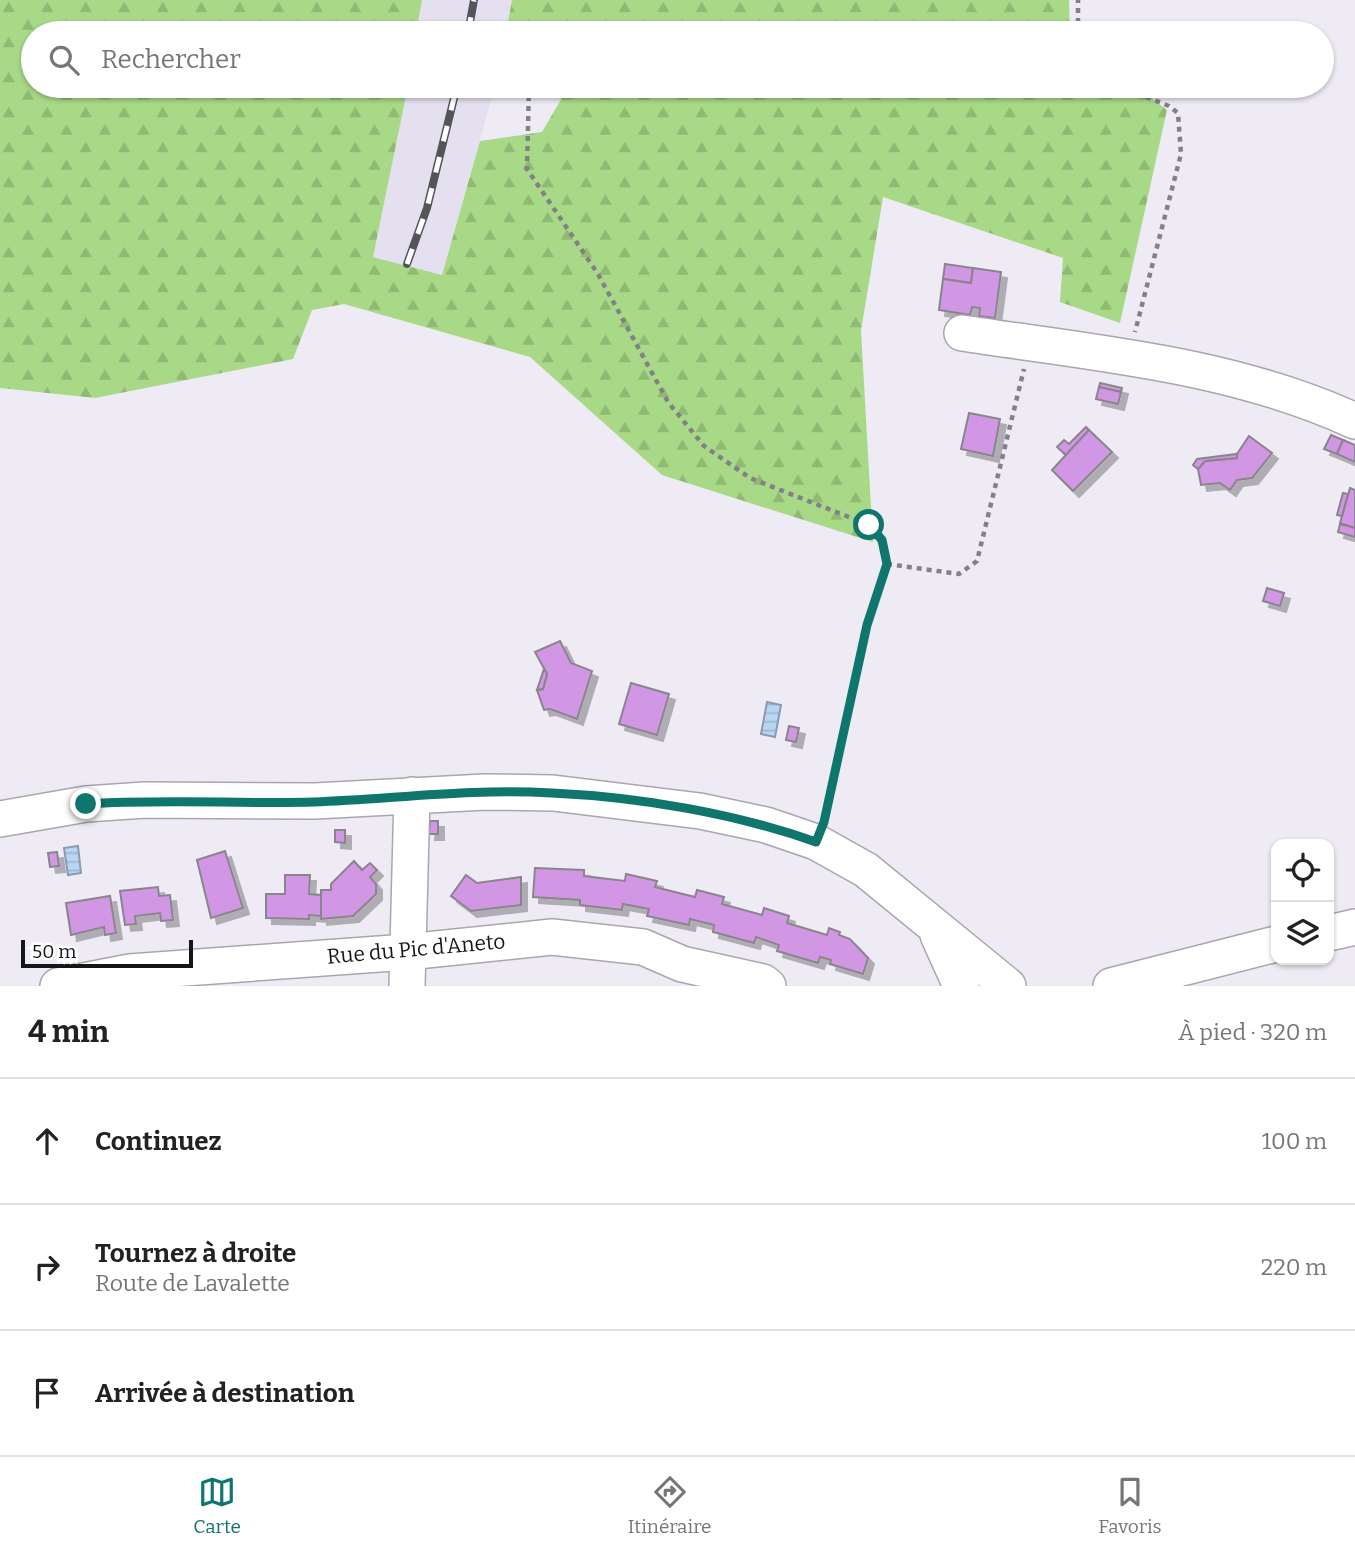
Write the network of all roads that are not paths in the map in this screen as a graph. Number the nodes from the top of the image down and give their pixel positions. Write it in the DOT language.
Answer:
graph roads {
  1 [pos="962,333"];
  2 [pos="1355,421"];
  3 [pos="412,796"];
  4 [pos="0,819"];
  5 [pos="1355,927"];
  6 [pos="935,929"];
  7 [pos="1334,932"];
  8 [pos="1271,947"];
  9 [pos="407,969"];
  10 [pos="1228,970"];
  11 [pos="680,975"];
  12 [pos="58,986"];
  13 [pos="768,986"];
  14 [pos="961,986"];
  15 [pos="1008,986"];
  16 [pos="1111,986"];
  1 -- 2 [label="street"];
  3 -- 4 [label="street"];
  3 -- 6 [label="street"];
  3 -- 9 [label="street"];
  5 -- 7 [label="street"];
  6 -- 14 [label="street"];
  6 -- 15 [label="street"];
  8 -- 10 [label="street"];
  9 -- 11 [label="street, Rue du Pic d'Aneto"];
  9 -- 12 [label="street, Rue du Pic d'Aneto"];
  10 -- 16 [label="street"];
  11 -- 13 [label="street, Rue du Pic d'Aneto"];
}
